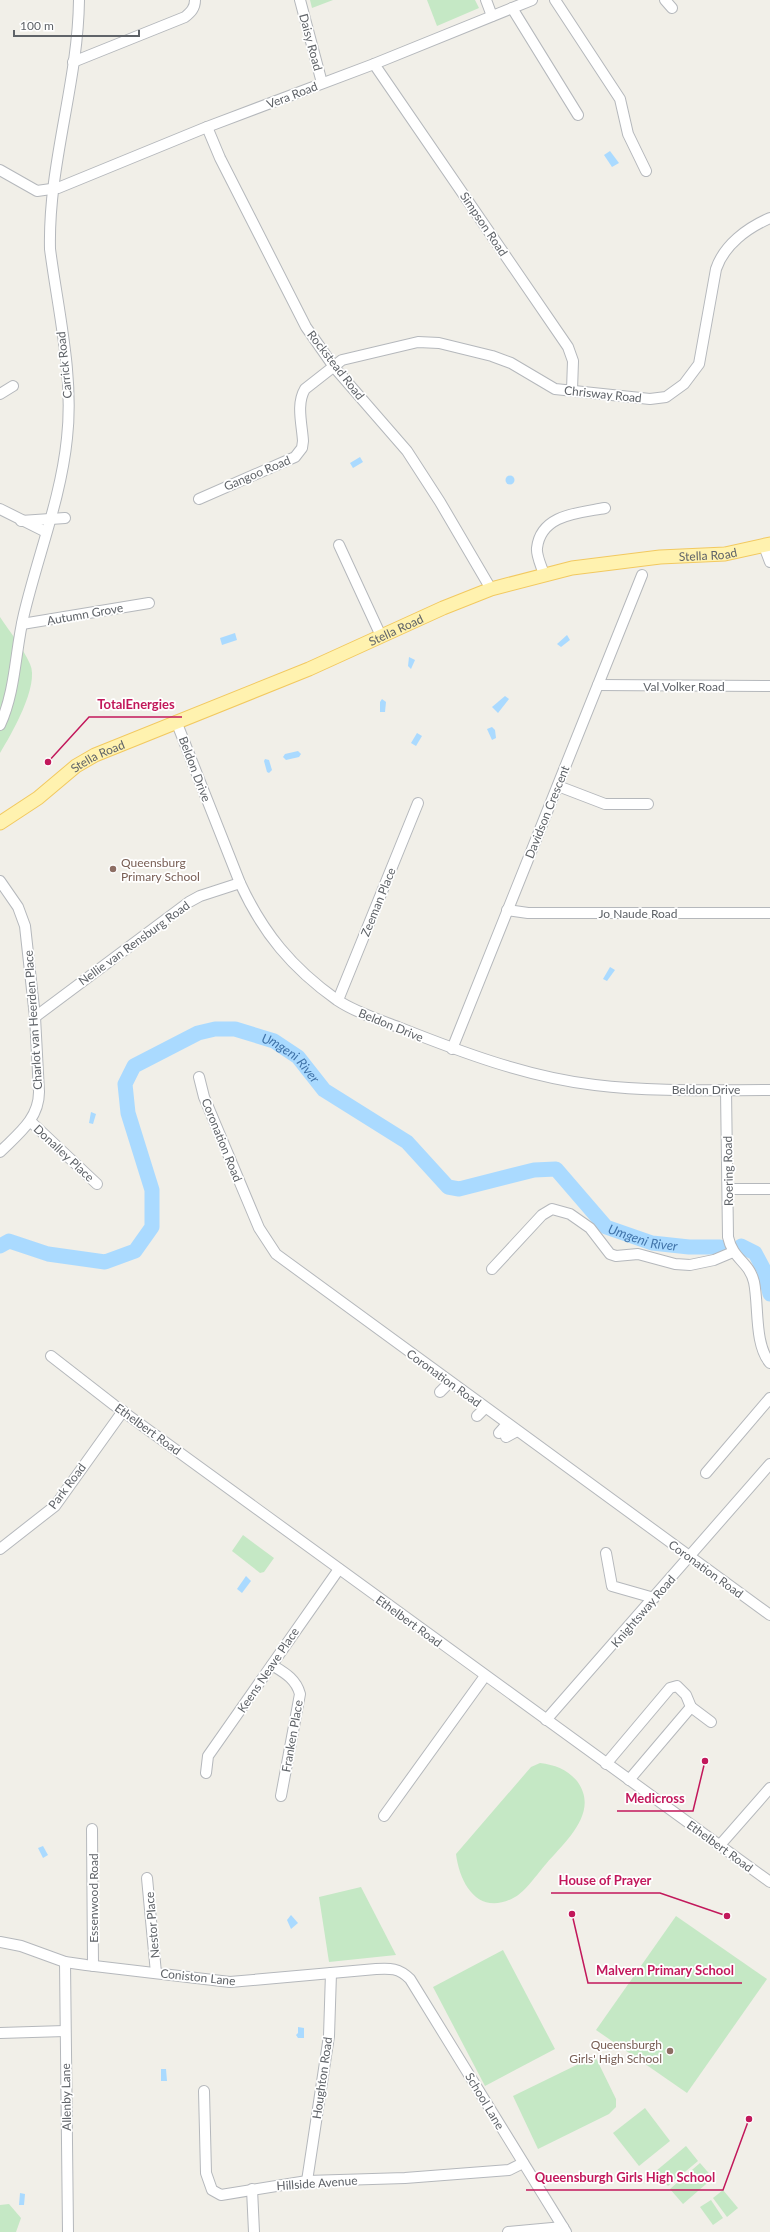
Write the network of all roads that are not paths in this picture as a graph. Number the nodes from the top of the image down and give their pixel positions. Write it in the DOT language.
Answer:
graph roads {
  1 [pos="79,0"];
  2 [pos="195,0"];
  3 [pos="300,0"];
  4 [pos="486,0"];
  5 [pos="532,0"];
  6 [pos="555,0"];
  7 [pos="664,0"];
  8 [pos="512,8"];
  9 [pos="672,8"];
  10 [pos="492,16"];
  11 [pos="73,62"];
  12 [pos="374,64"];
  13 [pos="322,83"];
  14 [pos="578,115"];
  15 [pos="207,127"];
  16 [pos="0,170"];
  17 [pos="646,172"];
  18 [pos="52,190"];
  19 [pos="770,218"];
  20 [pos="334,367"];
  21 [pos="13,386"];
  22 [pos="572,390"];
  23 [pos="0,394"];
  24 [pos="203,497"];
  25 [pos="605,508"];
  26 [pos="0,509"];
  27 [pos="50,518"];
  28 [pos="65,518"];
  29 [pos="21,521"];
  30 [pos="46,532"];
  31 [pos="339,545"];
  32 [pos="767,545"];
  33 [pos="770,562"];
  34 [pos="544,575"];
  35 [pos="642,575"];
  36 [pos="491,589"];
  37 [pos="149,603"];
  38 [pos="22,624"];
  39 [pos="381,636"];
  40 [pos="598,685"];
  41 [pos="770,686"];
  42 [pos="176,721"];
  43 [pos="0,725"];
  44 [pos="558,786"];
  45 [pos="44,791"];
  46 [pos="418,803"];
  47 [pos="648,804"];
  48 [pos="0,815"];
  49 [pos="0,823"];
  50 [pos="0,881"];
  51 [pos="240,883"];
  52 [pos="507,910"];
  53 [pos="770,913"];
  54 [pos="338,1000"];
  55 [pos="35,1017"];
  56 [pos="452,1049"];
  57 [pos="199,1077"];
  58 [pos="726,1090"];
  59 [pos="770,1090"];
  60 [pos="30,1122"];
  61 [pos="0,1152"];
  62 [pos="98,1184"];
  63 [pos="728,1189"];
  64 [pos="770,1189"];
  65 [pos="733,1252"];
  66 [pos="492,1269"];
  67 [pos="51,1356"];
  68 [pos="770,1363"];
  69 [pos="450,1382"];
  70 [pos="440,1392"];
  71 [pos="770,1398"];
  72 [pos="485,1408"];
  73 [pos="123,1411"];
  74 [pos="477,1416"];
  75 [pos="507,1424"];
  76 [pos="517,1432"];
  77 [pos="770,1464"];
  78 [pos="706,1473"];
  79 [pos="0,1549"];
  80 [pos="606,1553"];
  81 [pos="690,1557"];
  82 [pos="339,1570"];
  83 [pos="654,1598"];
  84 [pos="770,1615"];
  85 [pos="272,1665"];
  86 [pos="485,1676"];
  87 [pos="691,1707"];
  88 [pos="546,1720"];
  89 [pos="711,1722"];
  90 [pos="606,1764"];
  91 [pos="206,1773"];
  92 [pos="629,1780"];
  93 [pos="770,1788"];
  94 [pos="281,1796"];
  95 [pos="384,1816"];
  96 [pos="92,1829"];
  97 [pos="720,1845"];
  98 [pos="147,1878"];
  99 [pos="770,1882"];
  100 [pos="0,1942"];
  101 [pos="65,1962"];
  102 [pos="93,1966"];
  103 [pos="402,1971"];
  104 [pos="156,1972"];
  105 [pos="331,1973"];
  106 [pos="65,2031"];
  107 [pos="0,2033"];
  108 [pos="204,2091"];
  109 [pos="523,2163"];
  110 [pos="307,2181"];
  111 [pos="252,2189"];
  112 [pos="565,2230"];
  113 [pos="68,2232"];
  114 [pos="254,2232"];
  115 [pos="508,2232"];
  1 -- 11 [label="street, Carrick Road"];
  2 -- 11 [label="street"];
  3 -- 13 [label="street, Daisy Road"];
  4 -- 10 [label="street"];
  5 -- 8 [label="street, Vera Road"];
  6 -- 17 [label="street"];
  7 -- 9 [label="street"];
  8 -- 10 [label="street, Vera Road"];
  8 -- 14 [label="street"];
  10 -- 12 [label="street, Vera Road"];
  11 -- 18 [label="street, Carrick Road"];
  12 -- 13 [label="street, Vera Road"];
  12 -- 22 [label="street, Simpson Road"];
  13 -- 15 [label="street, Vera Road"];
  15 -- 18 [label="street, Vera Road"];
  15 -- 20 [label="street, Rockstead Road"];
  16 -- 18 [label="street"];
  18 -- 27 [label="street, Carrick Road"];
  19 -- 22 [label="street, Chrisway Road"];
  20 -- 22 [label="street, Chrisway Road"];
  20 -- 24 [label="street, Gangoo Road"];
  20 -- 36 [label="street, Rockstead Road"];
  21 -- 23 [label="street"];
  25 -- 34 [label="street"];
  26 -- 29 [label="street"];
  27 -- 28 [label="street"];
  27 -- 29 [label="street"];
  27 -- 30 [label="street, Carrick Road"];
  29 -- 30 [label="street"];
  30 -- 38 [label="street, Carrick Road"];
  31 -- 39 [label="street"];
  32 -- 33 [label="street"];
  32 -- 34 [label="main road, Stella Road"];
  34 -- 36 [label="main road, Stella Road"];
  35 -- 40 [label="street, Davidson Crescent"];
  36 -- 39 [label="main road, Stella Road"];
  37 -- 38 [label="street, Autumn Grove"];
  38 -- 43 [label="street, Carrick Road"];
  39 -- 42 [label="main road, Stella Road"];
  40 -- 41 [label="street, Val Volker Road"];
  40 -- 44 [label="street, Davidson Crescent"];
  42 -- 45 [label="main road, Stella Road"];
  42 -- 51 [label="street, Beldon Drive"];
  44 -- 47 [label="street"];
  44 -- 52 [label="street, Davidson Crescent"];
  45 -- 48 [label="main road, Stella Road"];
  45 -- 49 [label="main road, Stella Road"];
  46 -- 54 [label="street, Zeeman Place"];
  50 -- 55 [label="street, Charlot van Heerden Place"];
  51 -- 54 [label="street, Beldon Drive"];
  51 -- 55 [label="street, Nellie van Rensburg Road"];
  52 -- 53 [label="street, Jo Naude Road"];
  52 -- 56 [label="street, Davidson Crescent"];
  54 -- 56 [label="street, Beldon Drive"];
  55 -- 60 [label="street, Charlot van Heerden Place"];
  56 -- 58 [label="street, Beldon Drive"];
  57 -- 69 [label="street, Coronation Road"];
  58 -- 59 [label="street, Beldon Drive"];
  58 -- 63 [label="street, Roering Road"];
  60 -- 61 [label="street, Charlot van Heerden Place"];
  60 -- 62 [label="street, Donalley Place"];
  63 -- 64 [label="street"];
  63 -- 65 [label="street, Roering Road"];
  65 -- 66 [label="street"];
  65 -- 68 [label="street"];
  67 -- 73 [label="street, Ethelbert Road"];
  69 -- 70 [label="street"];
  69 -- 72 [label="street, Coronation Road"];
  71 -- 78 [label="street"];
  72 -- 74 [label="street"];
  72 -- 75 [label="street, Coronation Road"];
  73 -- 79 [label="street, Park Road"];
  73 -- 82 [label="street, Ethelbert Road"];
  75 -- 76 [label="street, Coronation Road"];
  75 -- 76 [label="street"];
  76 -- 81 [label="street, Coronation Road"];
  77 -- 81 [label="street, Knightsway Road"];
  80 -- 83 [label="street"];
  81 -- 83 [label="street, Knightsway Road"];
  81 -- 84 [label="street, Coronation Road"];
  82 -- 85 [label="street, Keens Neave Place"];
  82 -- 86 [label="street, Ethelbert Road"];
  83 -- 88 [label="street, Knightsway Road"];
  85 -- 91 [label="street, Keens Neave Place"];
  85 -- 94 [label="street, Franken Place"];
  86 -- 88 [label="street, Ethelbert Road"];
  86 -- 95 [label="street"];
  87 -- 89 [label="street"];
  87 -- 90 [label="street"];
  87 -- 92 [label="street"];
  88 -- 90 [label="street, Ethelbert Road"];
  90 -- 92 [label="street, Ethelbert Road"];
  92 -- 97 [label="street, Ethelbert Road"];
  93 -- 97 [label="street"];
  96 -- 102 [label="street, Essenwood Road"];
  97 -- 99 [label="street, Ethelbert Road"];
  98 -- 104 [label="street, Nestor Place"];
  100 -- 101 [label="street, Coniston Lane"];
  101 -- 102 [label="street, Coniston Lane"];
  101 -- 106 [label="street, Allenby Lane"];
  102 -- 104 [label="street, Coniston Lane"];
  103 -- 105 [label="street, Coniston Lane"];
  103 -- 109 [label="street, School Lane"];
  104 -- 105 [label="street, Coniston Lane"];
  105 -- 110 [label="street, Houghton Road"];
  106 -- 107 [label="street"];
  106 -- 113 [label="street, Allenby Lane"];
  108 -- 111 [label="street, Hillside Avenue"];
  109 -- 110 [label="street, Hillside Avenue"];
  109 -- 112 [label="street, School Lane"];
  110 -- 111 [label="street, Hillside Avenue"];
  111 -- 114 [label="street"];
  112 -- 115 [label="street"];
}
